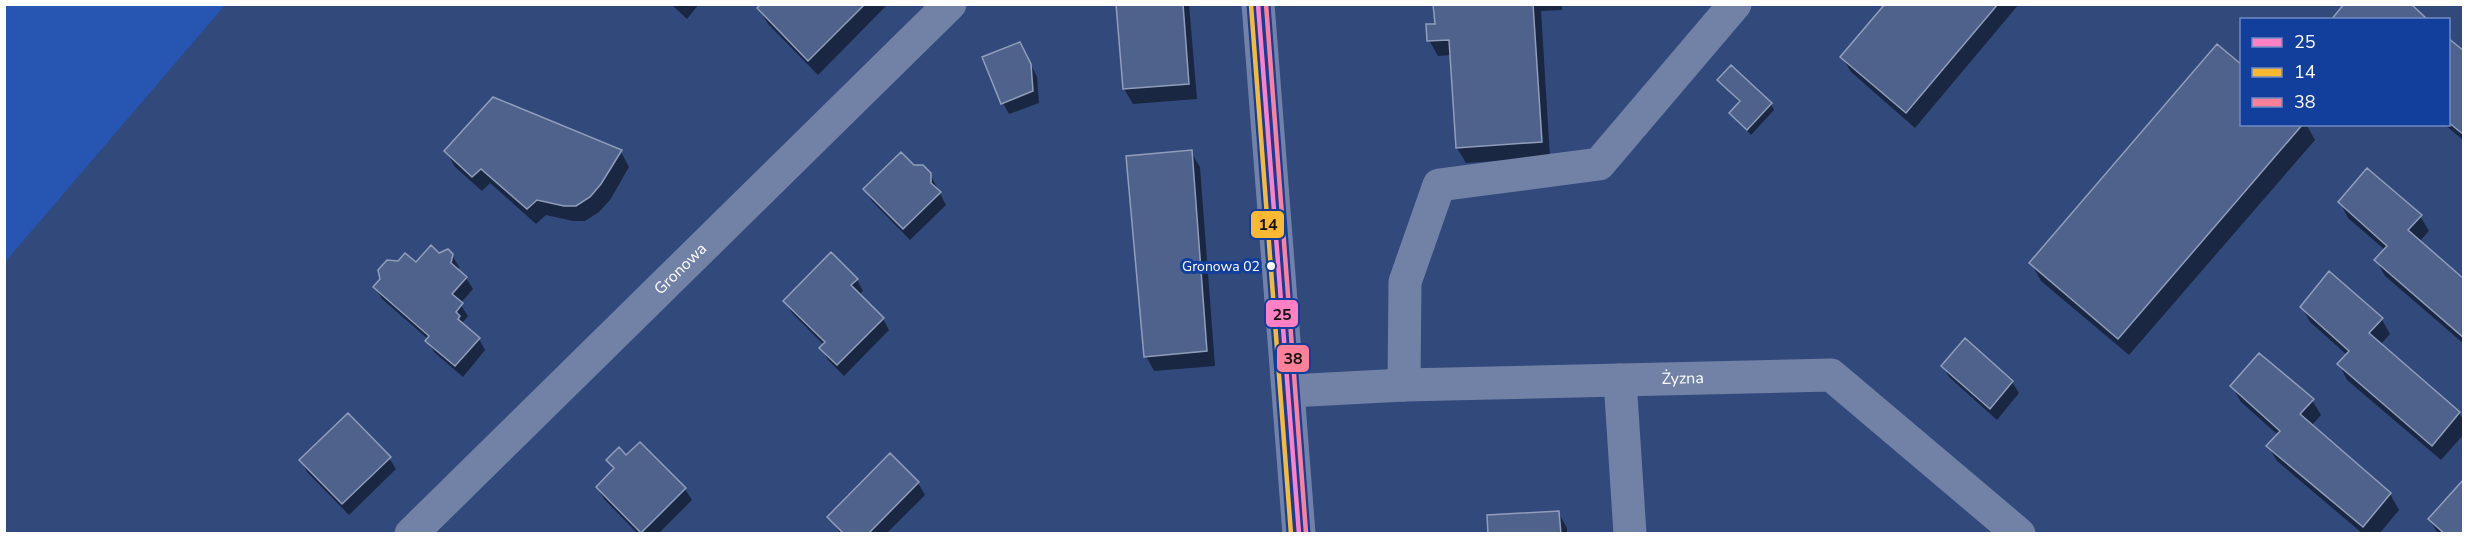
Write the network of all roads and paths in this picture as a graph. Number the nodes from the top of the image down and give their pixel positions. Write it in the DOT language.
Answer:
graph roads {
  1 [pos="950,4"];
  2 [pos="1258,4"];
  3 [pos="1735,4"];
  4 [pos="1620,380"];
  5 [pos="1404,385"];
  6 [pos="1290,391"];
  7 [pos="411,534"];
  8 [pos="1299,534"];
  9 [pos="1630,534"];
  10 [pos="2019,534"];
  1 -- 7 [label="street, Gronowa"];
  2 -- 6 [label="street"];
  3 -- 5 [label="street"];
  4 -- 5 [label="street, Żyzna"];
  4 -- 9 [label="street"];
  4 -- 10 [label="street, Żyzna"];
  5 -- 6 [label="street, Żyzna"];
  6 -- 8 [label="street"];
}
